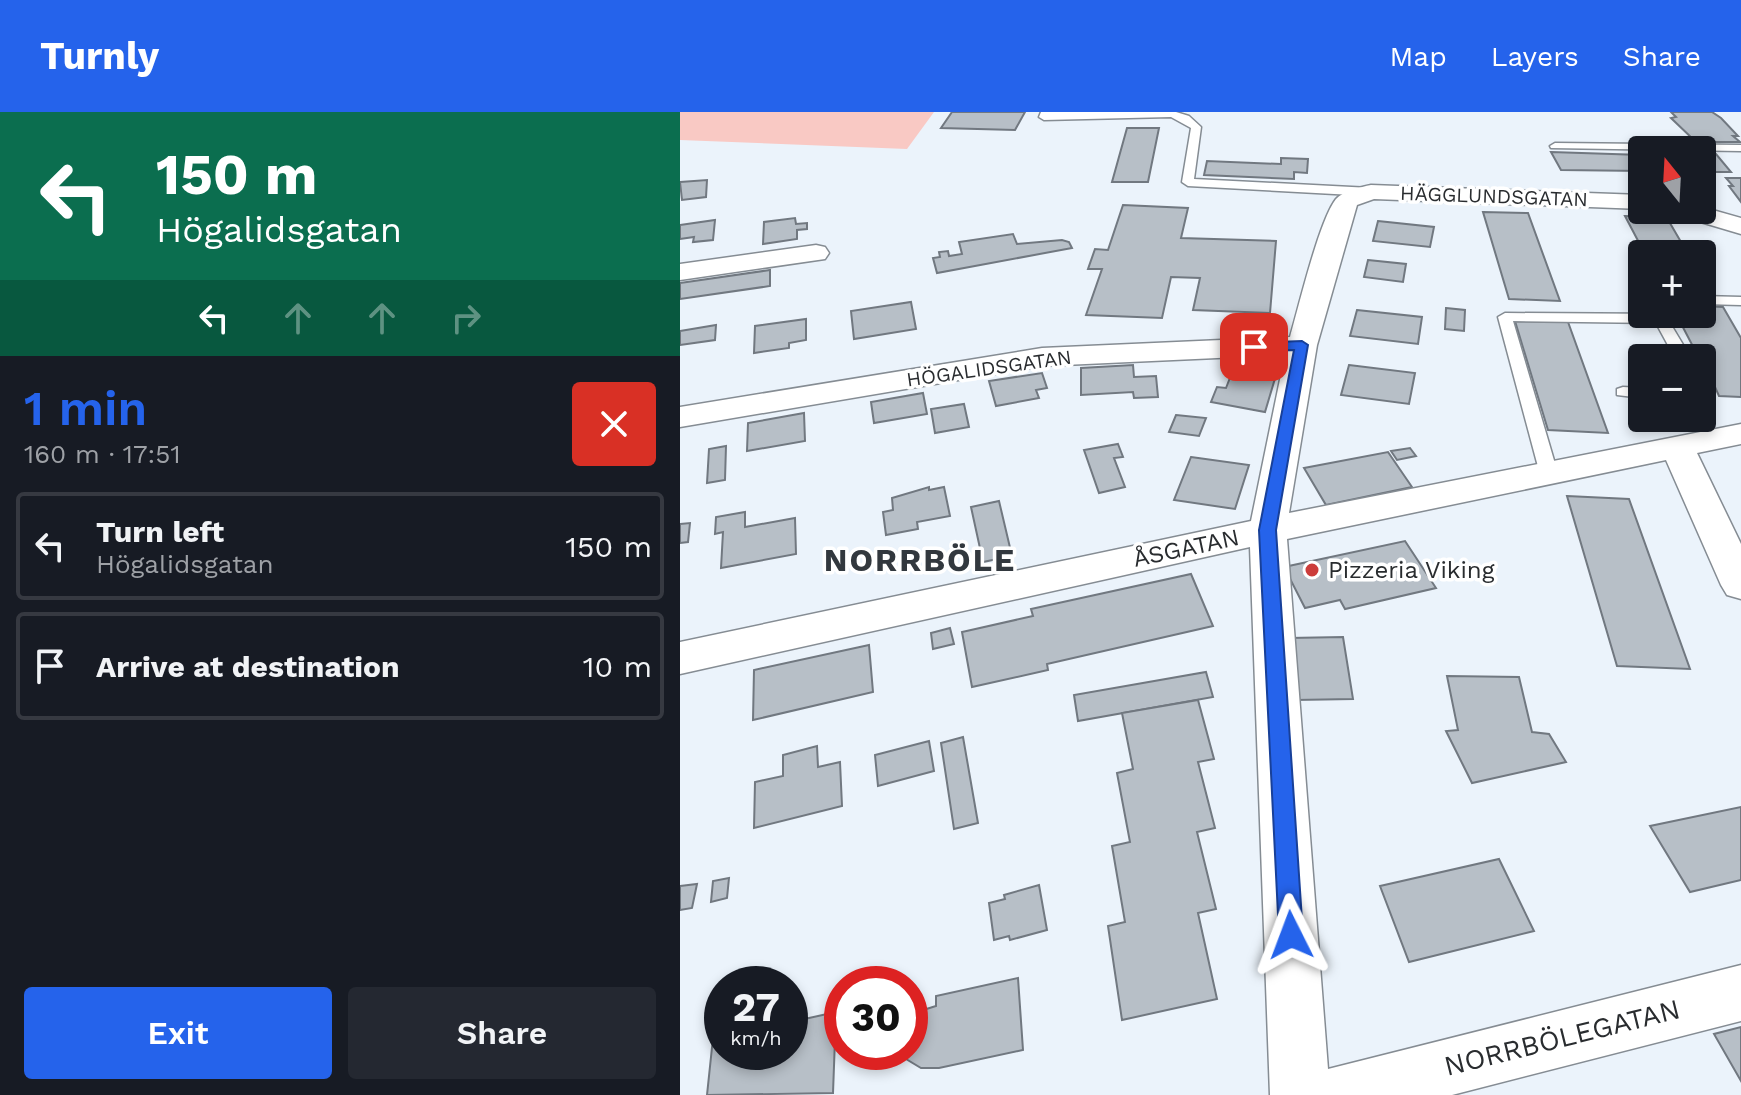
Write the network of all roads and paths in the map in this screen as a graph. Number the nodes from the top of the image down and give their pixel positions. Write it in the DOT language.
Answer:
graph roads {
  1 [pos="1046,112"];
  2 [pos="1555,146"];
  3 [pos="1741,148"];
  4 [pos="1359,197"];
  5 [pos="1628,202"];
  6 [pos="1716,219"];
  7 [pos="1741,226"];
  8 [pos="816,253"];
  9 [pos="680,272"];
  10 [pos="1716,300"];
  11 [pos="1741,301"];
  12 [pos="1628,316"];
  13 [pos="1302,345"];
  14 [pos="1623,392"];
  15 [pos="1628,392"];
  16 [pos="680,417"];
  17 [pos="1741,434"];
  18 [pos="1678,448"];
  19 [pos="1549,474"];
  20 [pos="1268,530"];
  21 [pos="1741,585"];
  22 [pos="680,658"];
  23 [pos="1741,993"];
  24 [pos="1300,1095"];
  25 [pos="1337,1095"];
  1 -- 4 [label="lane"];
  2 -- 3 [label="lane"];
  4 -- 5 [label="street, HÄGGLUNDSGATAN"];
  4 -- 13 [label="street"];
  6 -- 7 [label="street"];
  8 -- 9 [label="street"];
  10 -- 11 [label="lane"];
  12 -- 19 [label="lane"];
  13 -- 16 [label="street, HÖGALIDSGATAN"];
  13 -- 20 [label="street"];
  14 -- 15 [label="lane"];
  17 -- 18 [label="street, ÅSGATAN"];
  18 -- 19 [label="street, ÅSGATAN"];
  18 -- 21 [label="street"];
  19 -- 20 [label="street, ÅSGATAN"];
  20 -- 22 [label="street, ÅSGATAN"];
  20 -- 24 [label="street"];
  23 -- 25 [label="street, NORRBÖLEGATAN"];
}
